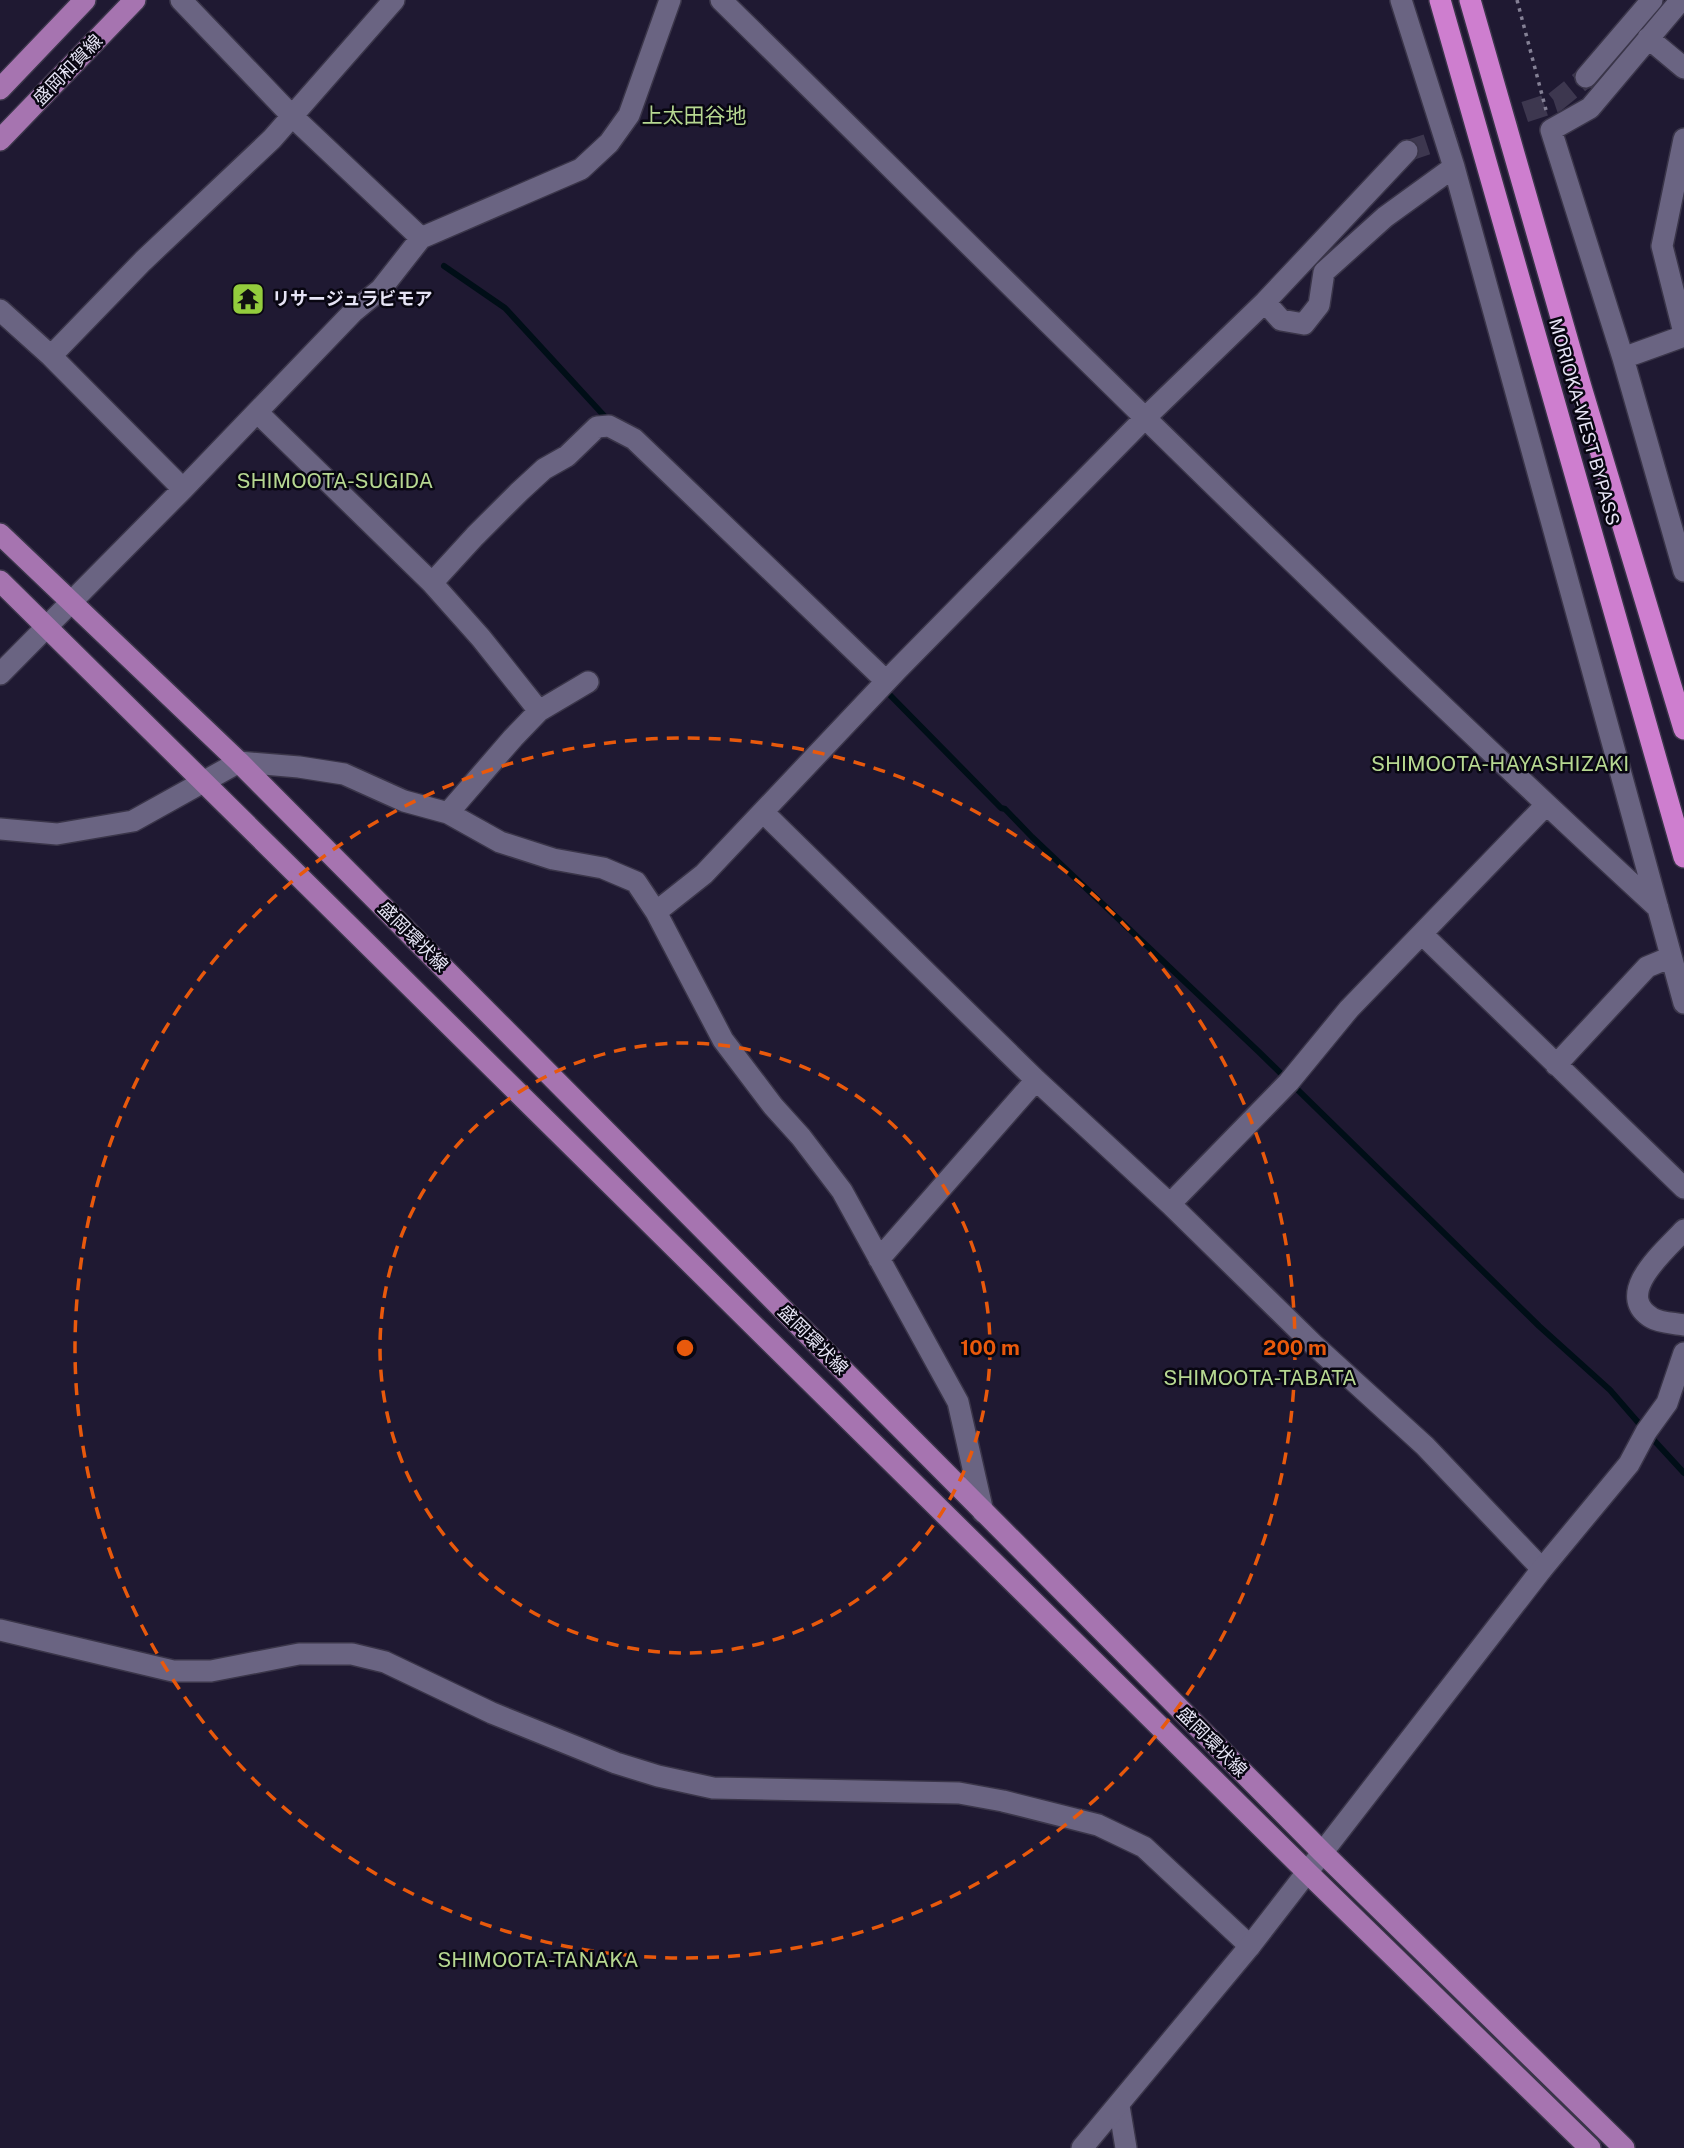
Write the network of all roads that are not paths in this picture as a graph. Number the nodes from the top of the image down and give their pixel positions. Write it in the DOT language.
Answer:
graph roads {
  1 [pos="85,0"];
  2 [pos="135,0"];
  3 [pos="181,0"];
  4 [pos="394,0"];
  5 [pos="670,0"];
  6 [pos="722,0"];
  7 [pos="1401,0"];
  8 [pos="1440,0"];
  9 [pos="1470,0"];
  10 [pos="1652,0"];
  11 [pos="1681,0"];
  12 [pos="1648,38"];
  13 [pos="1684,68"];
  14 [pos="1586,77"];
  15 [pos="0,89"];
  16 [pos="292,116"];
  17 [pos="1684,139"];
  18 [pos="0,141"];
  19 [pos="1407,151"];
  20 [pos="1454,167"];
  21 [pos="421,238"];
  22 [pos="1265,302"];
  23 [pos="0,310"];
  24 [pos="1684,335"];
  25 [pos="51,356"];
  26 [pos="1623,358"];
  27 [pos="257,412"];
  28 [pos="1145,418"];
  29 [pos="183,489"];
  30 [pos="0,534"];
  31 [pos="1684,571"];
  32 [pos="0,581"];
  33 [pos="432,583"];
  34 [pos="70,602"];
  35 [pos="47,625"];
  36 [pos="0,674"];
  37 [pos="886,681"];
  38 [pos="588,682"];
  39 [pos="540,711"];
  40 [pos="1684,729"];
  41 [pos="239,762"];
  42 [pos="204,783"];
  43 [pos="1546,805"];
  44 [pos="763,812"];
  45 [pos="448,813"];
  46 [pos="0,829"];
  47 [pos="1684,857"];
  48 [pos="1658,908"];
  49 [pos="656,912"];
  50 [pos="1423,935"];
  51 [pos="1671,957"];
  52 [pos="1684,1003"];
  53 [pos="1556,1065"];
  54 [pos="1036,1080"];
  55 [pos="1684,1188"];
  56 [pos="1170,1204"];
  57 [pos="1684,1230"];
  58 [pos="879,1259"];
  59 [pos="1684,1325"];
  60 [pos="1684,1353"];
  61 [pos="983,1511"];
  62 [pos="1542,1569"];
  63 [pos="0,1630"];
  64 [pos="1322,1853"];
  65 [pos="1307,1872"];
  66 [pos="1250,1946"];
  67 [pos="1119,2106"];
  68 [pos="1082,2148"];
  69 [pos="1126,2148"];
  70 [pos="1590,2148"];
  71 [pos="1624,2148"];
  1 -- 15 [label="main road, 盛岡和賀線"];
  2 -- 18 [label="main road, 盛岡和賀線"];
  3 -- 16 [label="street"];
  4 -- 16 [label="street"];
  5 -- 21 [label="street"];
  6 -- 28 [label="street"];
  7 -- 20 [label="street"];
  8 -- 47 [label="highway, MORIOKA-WEST BYPASS"];
  9 -- 40 [label="highway, MORIOKA-WEST BYPASS"];
  10 -- 14 [label="street"];
  11 -- 12 [label="street"];
  12 -- 13 [label="street"];
  12 -- 26 [label="street"];
  16 -- 21 [label="street"];
  16 -- 25 [label="street"];
  17 -- 24 [label="street"];
  19 -- 22 [label="street"];
  20 -- 22 [label="street"];
  20 -- 48 [label="street"];
  21 -- 27 [label="street"];
  22 -- 28 [label="street"];
  23 -- 25 [label="street"];
  24 -- 26 [label="street"];
  25 -- 29 [label="street"];
  26 -- 31 [label="street"];
  27 -- 29 [label="street"];
  27 -- 33 [label="street"];
  28 -- 37 [label="street"];
  28 -- 43 [label="street"];
  29 -- 34 [label="street"];
  30 -- 34 [label="main road, 盛岡環状線"];
  32 -- 35 [label="main road, 盛岡環状線"];
  33 -- 37 [label="street"];
  33 -- 39 [label="street"];
  34 -- 35 [label="street"];
  34 -- 41 [label="main road, 盛岡環状線"];
  35 -- 36 [label="street"];
  35 -- 42 [label="main road, 盛岡環状線"];
  37 -- 44 [label="street"];
  38 -- 39 [label="street"];
  39 -- 45 [label="street"];
  41 -- 42 [label="street"];
  41 -- 45 [label="street"];
  41 -- 61 [label="main road, 盛岡環状線"];
  42 -- 46 [label="street"];
  42 -- 65 [label="main road, 盛岡環状線"];
  43 -- 48 [label="street"];
  43 -- 50 [label="street"];
  44 -- 49 [label="street"];
  44 -- 54 [label="street"];
  45 -- 49 [label="street"];
  48 -- 51 [label="street"];
  49 -- 58 [label="street"];
  50 -- 53 [label="street"];
  50 -- 56 [label="street"];
  51 -- 52 [label="street"];
  51 -- 53 [label="street"];
  53 -- 55 [label="street"];
  54 -- 56 [label="street"];
  54 -- 58 [label="street"];
  56 -- 62 [label="street"];
  57 -- 59 [label="street"];
  58 -- 61 [label="street"];
  60 -- 62 [label="street"];
  61 -- 64 [label="main road, 盛岡環状線"];
  62 -- 64 [label="street"];
  63 -- 66 [label="street"];
  64 -- 65 [label="street"];
  64 -- 71 [label="main road, 盛岡環状線"];
  65 -- 66 [label="street"];
  65 -- 70 [label="main road, 盛岡環状線"];
  66 -- 67 [label="street"];
  67 -- 68 [label="street"];
  67 -- 69 [label="street"];
}
